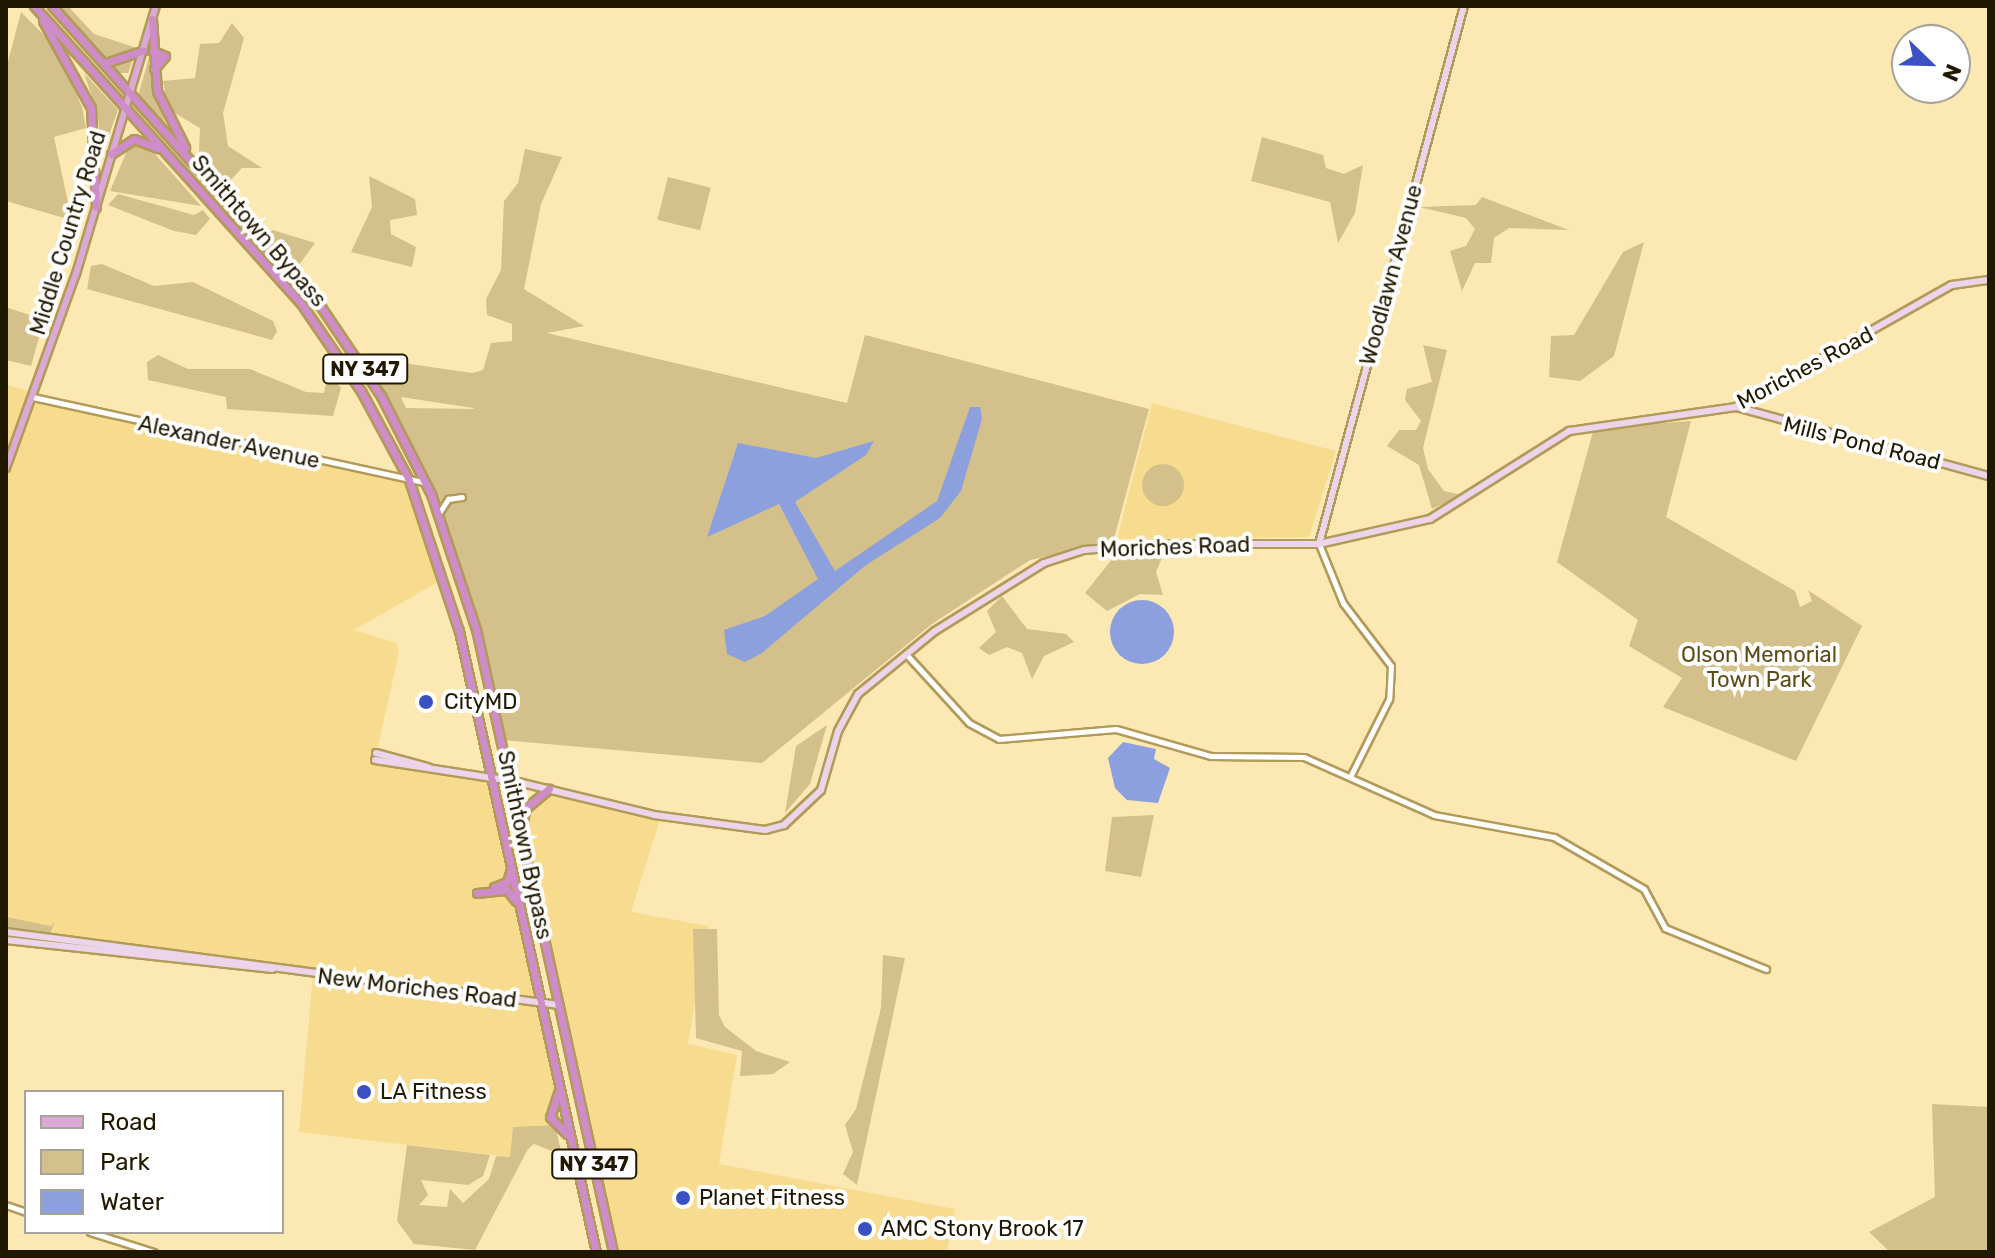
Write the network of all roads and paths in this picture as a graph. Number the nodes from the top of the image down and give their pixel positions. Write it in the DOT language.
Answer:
graph roads {
  1 [pos="34,6"];
  2 [pos="52,6"];
  3 [pos="156,6"];
  4 [pos="1464,6"];
  5 [pos="152,19"];
  6 [pos="143,51"];
  7 [pos="104,63"];
  8 [pos="130,93"];
  9 [pos="126,107"];
  10 [pos="111,154"];
  11 [pos="168,155"];
  12 [pos="202,172"];
  13 [pos="96,207"];
  14 [pos="1989,280"];
  15 [pos="33,397"];
  16 [pos="1736,407"];
  17 [pos="6,468"];
  18 [pos="1989,476"];
  19 [pos="409,480"];
  20 [pos="426,483"];
  21 [pos="462,497"];
  22 [pos="439,513"];
  23 [pos="1319,544"];
  24 [pos="906,654"];
  25 [pos="376,757"];
  26 [pos="1351,775"];
  27 [pos="492,778"];
  28 [pos="509,781"];
  29 [pos="549,789"];
  30 [pos="523,843"];
  31 [pos="511,866"];
  32 [pos="521,909"];
  33 [pos="6,932"];
  34 [pos="6,940"];
  35 [pos="275,969"];
  36 [pos="1766,969"];
  37 [pos="542,1005"];
  38 [pos="559,1005"];
  39 [pos="558,1079"];
  40 [pos="574,1150"];
  41 [pos="96,1234"];
  42 [pos="154,1252"];
  43 [pos="596,1252"];
  44 [pos="613,1252"];
  1 -- 9 [label="highway, Smithtown Bypass / NY 347"];
  1 -- 13 [label="highway"];
  2 -- 7 [label="highway, Smithtown Bypass / NY 347"];
  3 -- 5 [label="main road, Middle Country Road"];
  4 -- 23 [label="main road, Woodlawn Avenue"];
  5 -- 6 [label="main road, Middle Country Road"];
  5 -- 12 [label="highway"];
  6 -- 7 [label="highway"];
  6 -- 8 [label="main road, Middle Country Road"];
  7 -- 8 [label="highway, Smithtown Bypass / NY 347"];
  8 -- 9 [label="main road, Middle Country Road"];
  8 -- 12 [label="highway, Smithtown Bypass / NY 347"];
  9 -- 10 [label="main road, Middle Country Road"];
  9 -- 11 [label="highway, Smithtown Bypass / NY 347"];
  10 -- 11 [label="highway"];
  10 -- 13 [label="main road, Middle Country Road"];
  11 -- 19 [label="highway, Smithtown Bypass / NY 347"];
  12 -- 20 [label="highway, Smithtown Bypass / NY 347"];
  13 -- 15 [label="main road, Middle Country Road"];
  14 -- 16 [label="main road, Moriches Road"];
  15 -- 17 [label="main road, Middle Country Road"];
  15 -- 19 [label="street, Alexander Avenue"];
  16 -- 18 [label="main road, Mills Pond Road"];
  16 -- 23 [label="main road, Moriches Road"];
  19 -- 20 [label="street, Alexander Avenue"];
  19 -- 27 [label="highway, Smithtown Bypass / NY 347"];
  20 -- 22 [label="highway, Smithtown Bypass / NY 347"];
  21 -- 22 [label="street"];
  22 -- 28 [label="highway, Smithtown Bypass / NY 347"];
  23 -- 24 [label="main road, Moriches Road"];
  23 -- 26 [label="street"];
  24 -- 26 [label="street"];
  24 -- 29 [label="main road, Moriches Road"];
  25 -- 27 [label="main road, Moriches Road"];
  26 -- 36 [label="street"];
  27 -- 28 [label="main road, Moriches Road"];
  27 -- 31 [label="highway, Smithtown Bypass / NY 347"];
  28 -- 29 [label="main road, Moriches Road"];
  28 -- 30 [label="highway, Smithtown Bypass / NY 347"];
  29 -- 30 [label="highway"];
  30 -- 38 [label="highway, Smithtown Bypass / NY 347"];
  31 -- 32 [label="highway, Smithtown Bypass / NY 347"];
  31 -- 32 [label="highway"];
  32 -- 37 [label="highway, Smithtown Bypass / NY 347"];
  33 -- 35 [label="main road, New Moriches Road"];
  34 -- 35 [label="main road, New Moriches Road"];
  35 -- 37 [label="main road, New Moriches Road"];
  37 -- 38 [label="main road, New Moriches Road"];
  37 -- 39 [label="highway, Smithtown Bypass / NY 347"];
  38 -- 44 [label="highway, Smithtown Bypass / NY 347"];
  39 -- 40 [label="highway, Smithtown Bypass / NY 347"];
  39 -- 40 [label="highway"];
  40 -- 43 [label="highway, Smithtown Bypass / NY 347"];
  41 -- 42 [label="street"];
}
